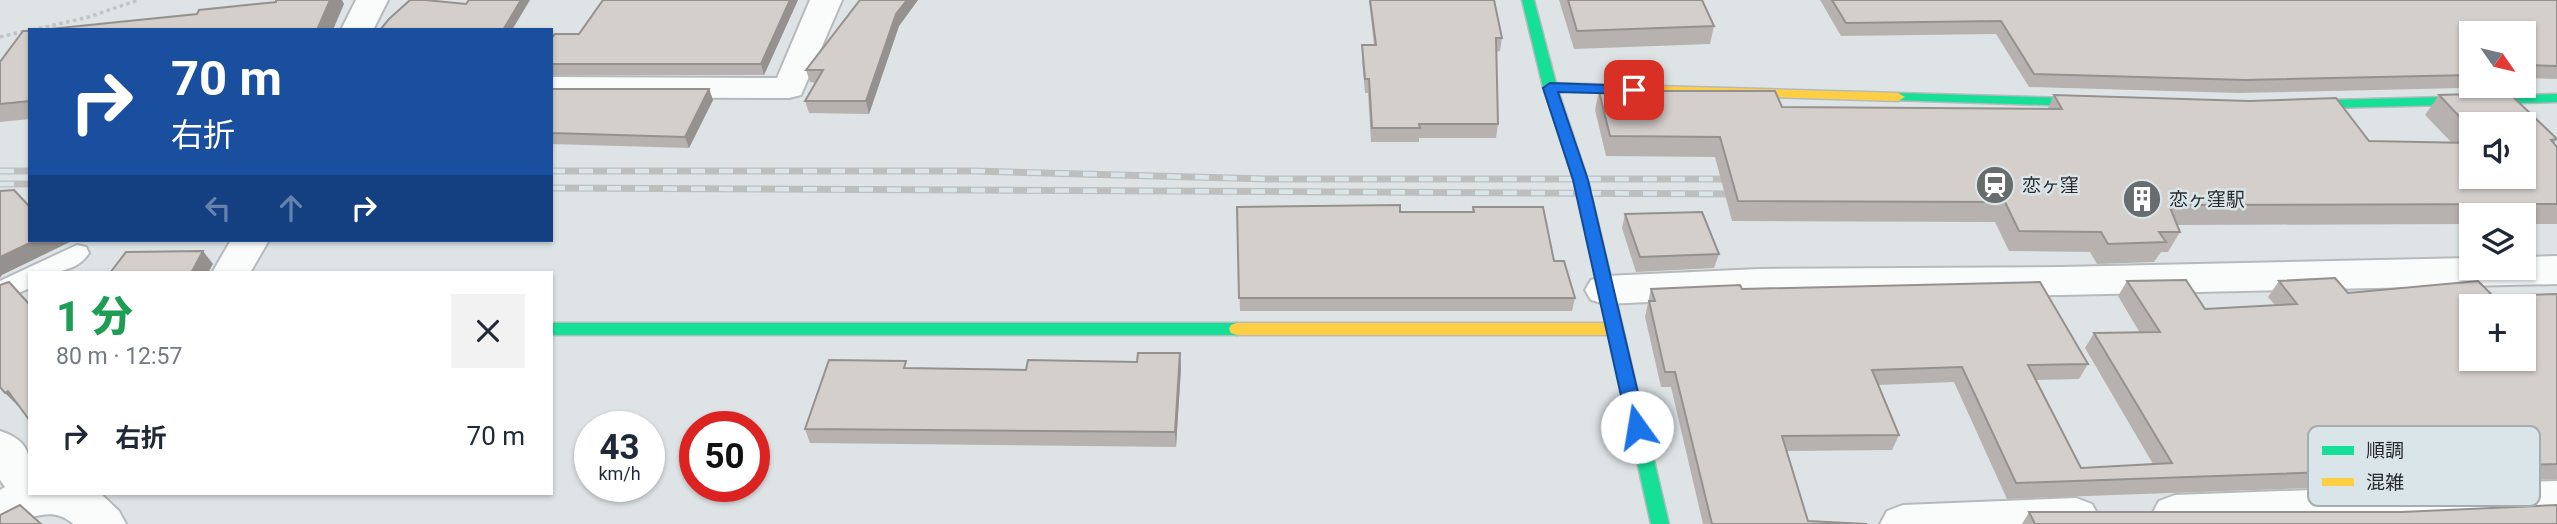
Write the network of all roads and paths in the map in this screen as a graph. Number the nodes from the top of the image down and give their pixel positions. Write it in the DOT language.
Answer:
graph roads {
  1 [pos="138,0"];
  2 [pos="372,0"];
  3 [pos="827,0"];
  4 [pos="1528,0"];
  5 [pos="40,28"];
  6 [pos="357,28"];
  7 [pos="28,31"];
  8 [pos="0,37"];
  9 [pos="553,88"];
  10 [pos="1550,88"];
  11 [pos="2557,97"];
  12 [pos="2114,103"];
  13 [pos="2279,106"];
  14 [pos="249,242"];
  15 [pos="77,253"];
  16 [pos="2557,270"];
  17 [pos="41,271"];
  18 [pos="232,271"];
  19 [pos="28,277"];
  20 [pos="1605,290"];
  21 [pos="0,292"];
  22 [pos="1614,329"];
  23 [pos="553,330"];
  24 [pos="0,447"];
  25 [pos="28,483"];
  26 [pos="34,495"];
  27 [pos="40,495"];
  28 [pos="2368,506"];
  29 [pos="91,507"];
  30 [pos="0,510"];
  31 [pos="1660,524"];
  32 [pos="1903,524"];
  1 -- 5 [label="path"];
  2 -- 6 [label="street"];
  3 -- 9 [label="street"];
  4 -- 10 [label="street"];
  7 -- 8 [label="path"];
  10 -- 12 [label="street"];
  10 -- 20 [label="street"];
  11 -- 13 [label="street"];
  14 -- 18 [label="street"];
  15 -- 17 [label="lane"];
  16 -- 20 [label="street"];
  19 -- 21 [label="lane"];
  20 -- 22 [label="street"];
  22 -- 23 [label="street"];
  22 -- 31 [label="street"];
  24 -- 25 [label="street"];
  26 -- 30 [label="street"];
  27 -- 29 [label="street"];
  28 -- 32 [label="street"];
}
